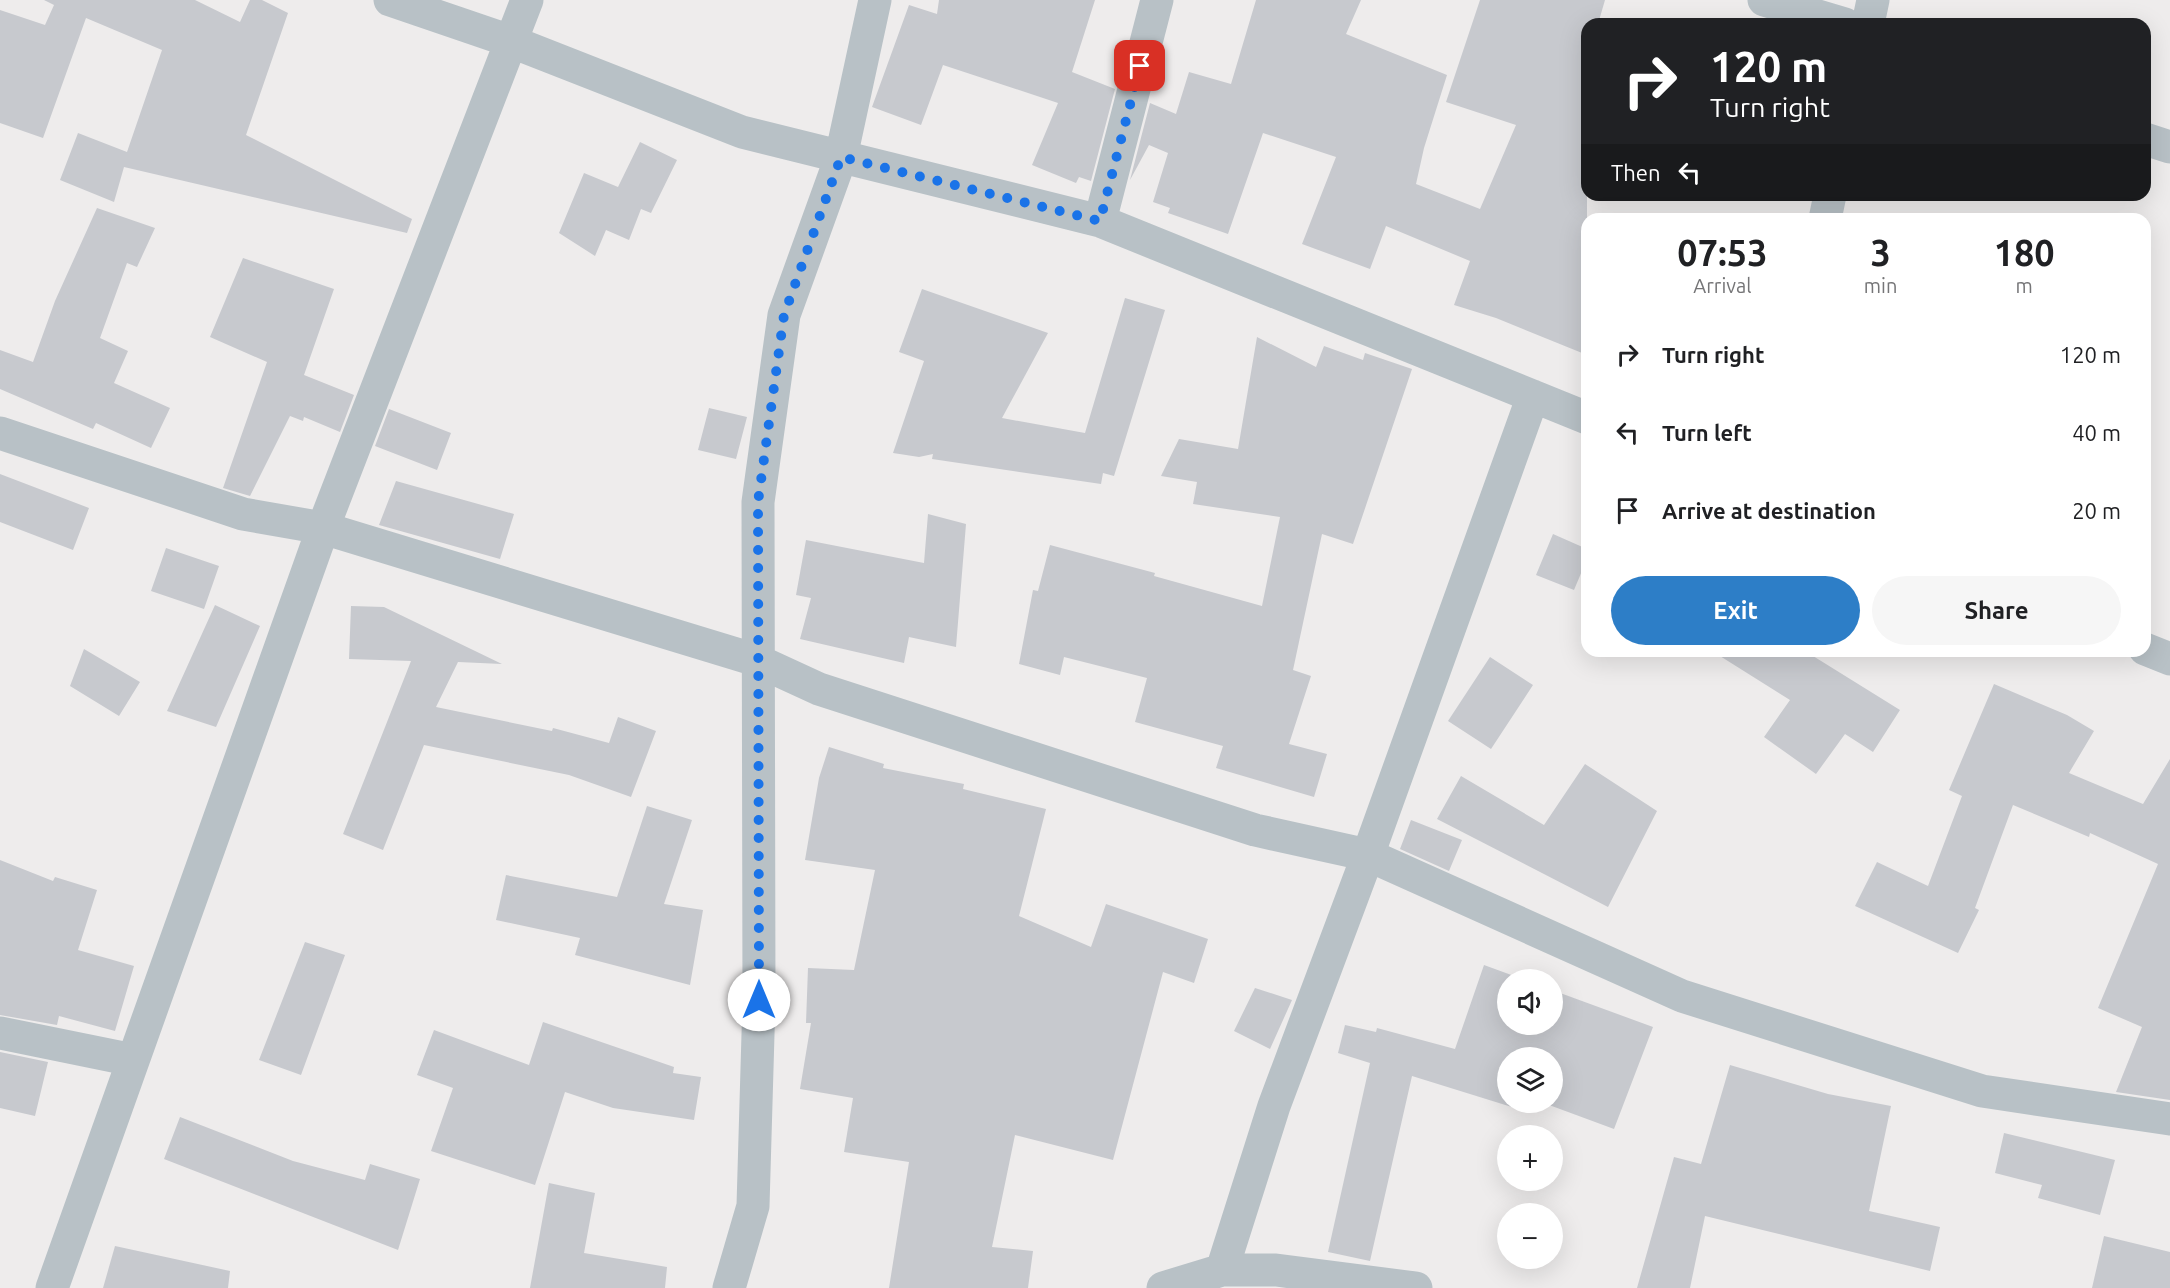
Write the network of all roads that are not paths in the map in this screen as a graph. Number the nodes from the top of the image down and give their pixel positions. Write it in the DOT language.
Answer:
graph roads {
  1 [pos="390,0"];
  2 [pos="527,0"];
  3 [pos="875,0"];
  4 [pos="1157,0"];
  5 [pos="1764,0"];
  6 [pos="1873,0"];
  7 [pos="1825,18"];
  8 [pos="1869,18"];
  9 [pos="510,41"];
  10 [pos="2151,141"];
  11 [pos="2170,147"];
  12 [pos="841,157"];
  13 [pos="1100,221"];
  14 [pos="1533,396"];
  15 [pos="1581,415"];
  16 [pos="0,434"];
  17 [pos="323,528"];
  18 [pos="2151,651"];
  19 [pos="2170,659"];
  20 [pos="756,660"];
  21 [pos="1368,855"];
  22 [pos="0,1033"];
  23 [pos="133,1060"];
  24 [pos="2170,1119"];
  25 [pos="1222,1270"];
  26 [pos="52,1288"];
  27 [pos="729,1288"];
  28 [pos="1163,1288"];
  29 [pos="1416,1288"];
  1 -- 9 [label="street"];
  2 -- 9 [label="street"];
  3 -- 12 [label="street"];
  4 -- 13 [label="street"];
  5 -- 7 [label="street"];
  6 -- 8 [label="street"];
  9 -- 12 [label="street"];
  9 -- 17 [label="street"];
  10 -- 11 [label="street"];
  12 -- 13 [label="street"];
  12 -- 20 [label="street"];
  13 -- 14 [label="street"];
  14 -- 15 [label="street"];
  14 -- 21 [label="street"];
  16 -- 17 [label="street"];
  17 -- 20 [label="street"];
  17 -- 23 [label="street"];
  18 -- 19 [label="street"];
  20 -- 21 [label="street"];
  20 -- 27 [label="street"];
  21 -- 24 [label="street"];
  21 -- 25 [label="street"];
  22 -- 23 [label="street"];
  23 -- 26 [label="street"];
  25 -- 28 [label="street"];
  25 -- 29 [label="street"];
}
